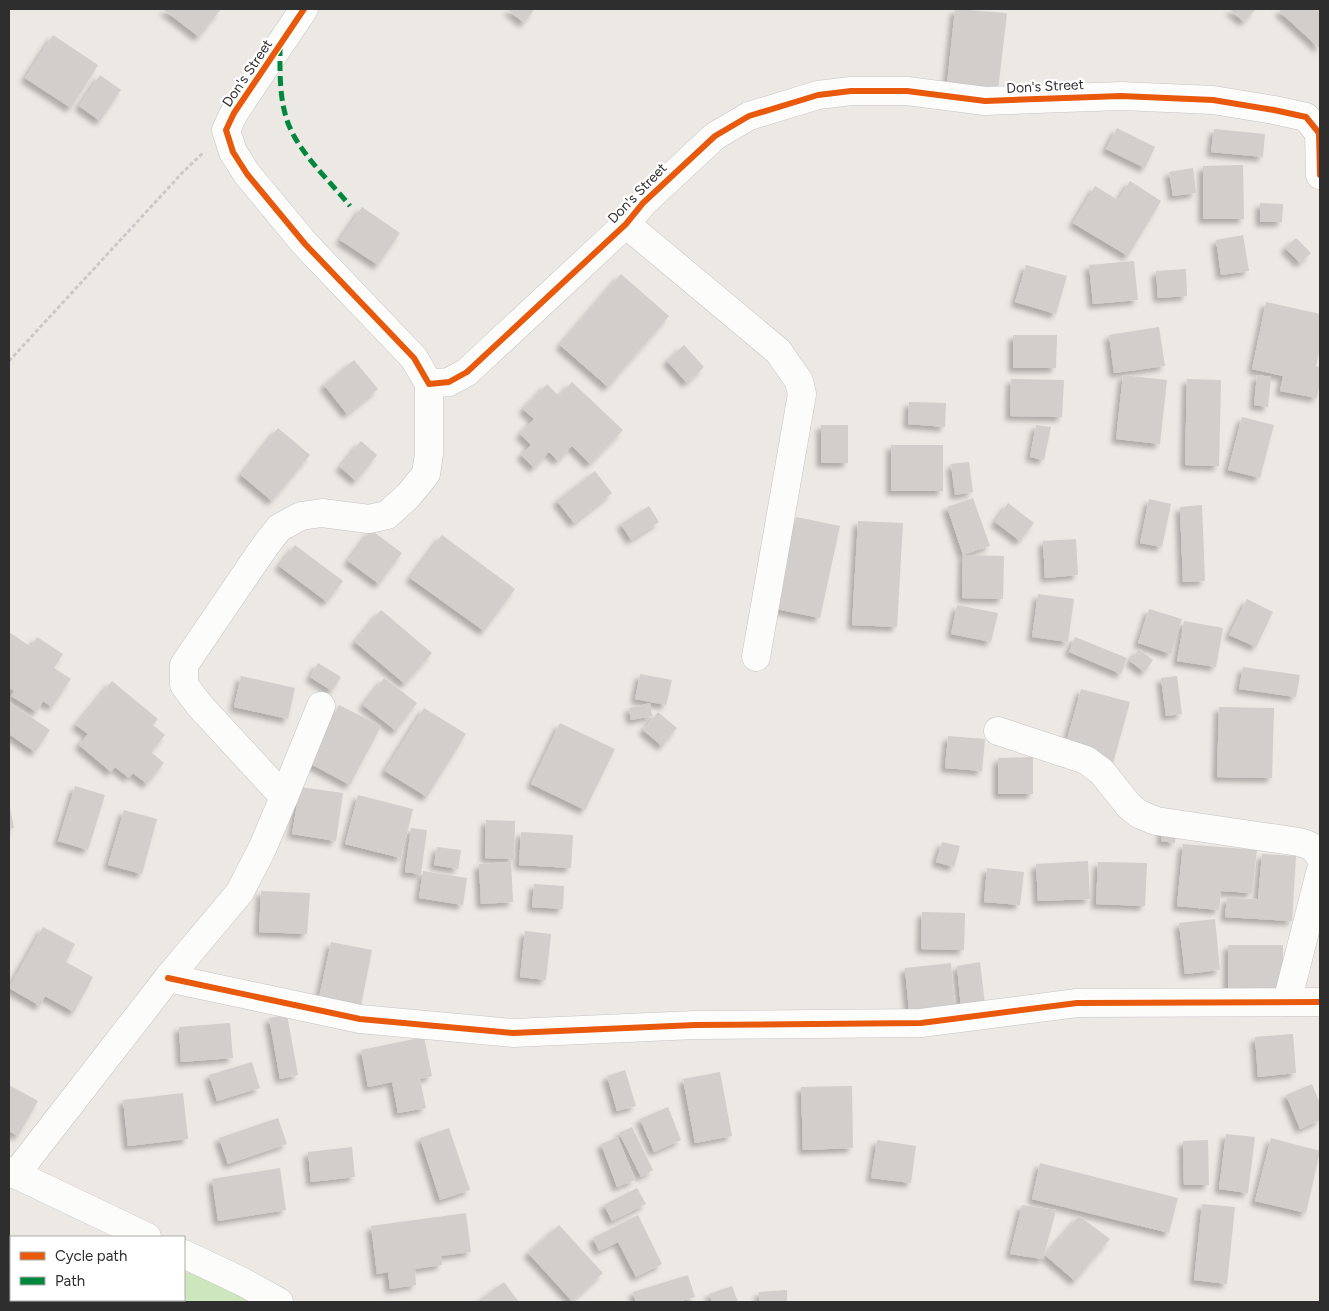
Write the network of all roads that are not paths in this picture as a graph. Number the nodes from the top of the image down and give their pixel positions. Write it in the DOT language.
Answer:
graph roads {
  1 [pos="304,9"];
  2 [pos="1320,175"];
  3 [pos="626,224"];
  4 [pos="429,384"];
  5 [pos="756,657"];
  6 [pos="321,706"];
  7 [pos="998,731"];
  8 [pos="284,797"];
  9 [pos="1320,857"];
  10 [pos="1320,873"];
  11 [pos="168,978"];
  12 [pos="1287,1002"];
  13 [pos="1320,1002"];
  14 [pos="12,1173"];
  15 [pos="146,1236"];
  16 [pos="185,1254"];
  17 [pos="279,1302"];
  1 -- 4 [label="street, Don's Street"];
  2 -- 3 [label="street, Don's Street"];
  3 -- 4 [label="street, Don's Street"];
  3 -- 5 [label="street"];
  4 -- 8 [label="street"];
  6 -- 8 [label="street"];
  7 -- 9 [label="street"];
  8 -- 11 [label="street"];
  10 -- 12 [label="street"];
  11 -- 12 [label="street"];
  11 -- 14 [label="street"];
  12 -- 13 [label="street"];
  14 -- 15 [label="street"];
  16 -- 17 [label="street"];
}
